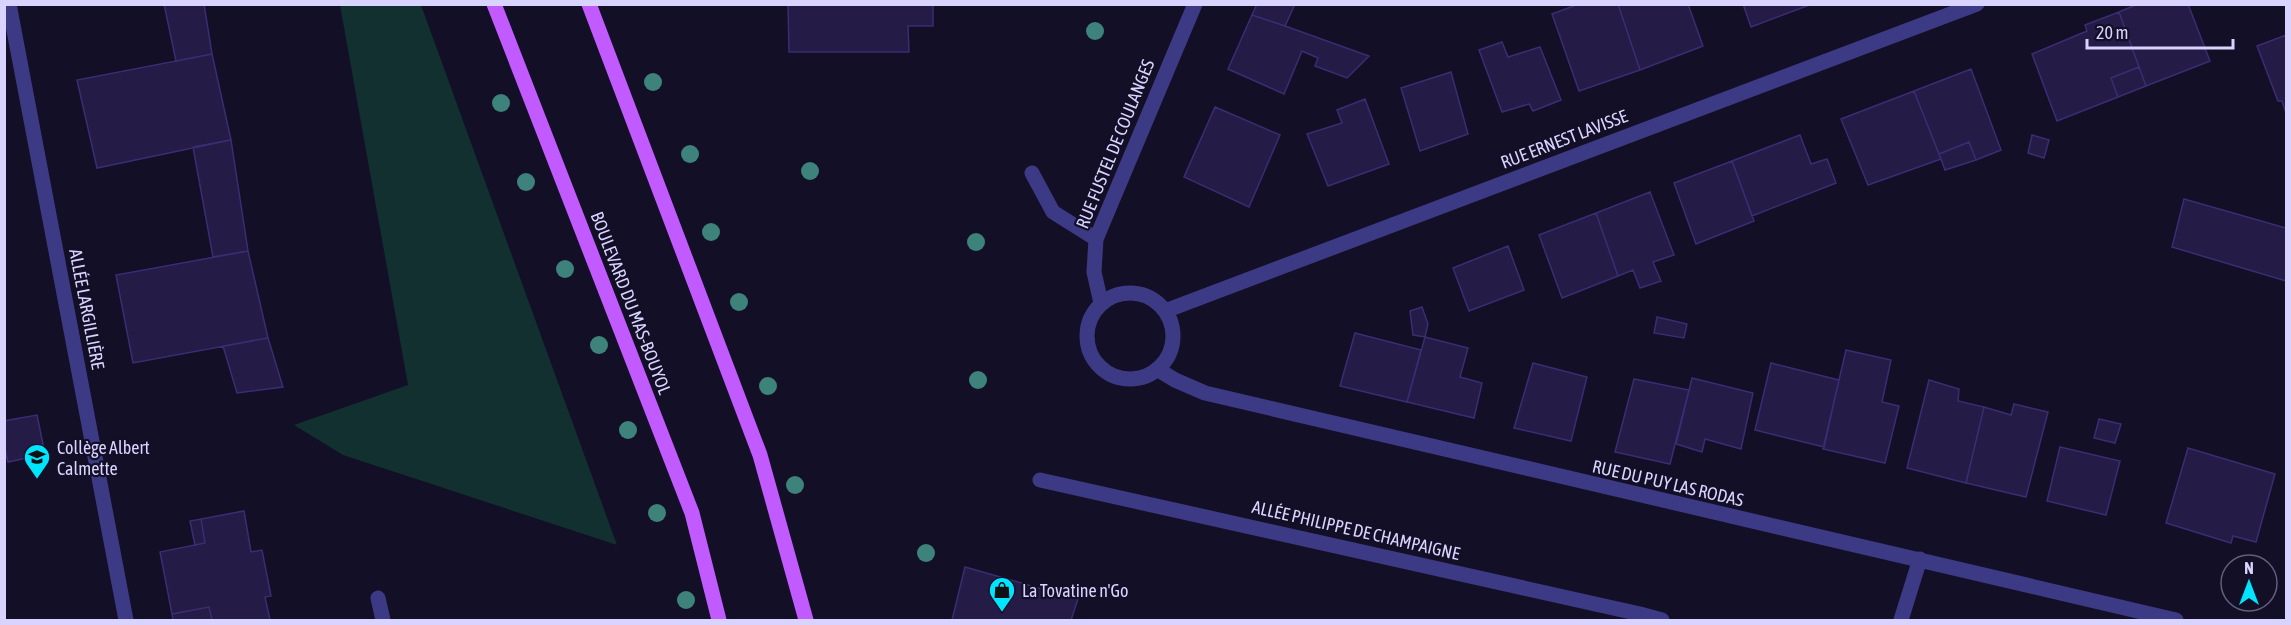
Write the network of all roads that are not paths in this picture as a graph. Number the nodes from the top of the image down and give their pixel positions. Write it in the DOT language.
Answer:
graph roads {
  1 [pos="9,4"];
  2 [pos="494,4"];
  3 [pos="589,4"];
  4 [pos="1195,4"];
  5 [pos="1977,4"];
  6 [pos="1032,173"];
  7 [pos="1096,239"];
  8 [pos="1101,303"];
  9 [pos="1165,311"];
  10 [pos="1157,369"];
  11 [pos="1040,480"];
  12 [pos="1920,559"];
  13 [pos="378,598"];
  14 [pos="126,621"];
  15 [pos="383,621"];
  16 [pos="720,621"];
  17 [pos="806,621"];
  18 [pos="1662,621"];
  19 [pos="1901,621"];
  20 [pos="2176,621"];
  1 -- 14 [label="street, ALLÉE LARGILLIÈRE"];
  2 -- 16 [label="main road, BOULEVARD DU MAS-BOUYOL"];
  3 -- 17 [label="main road"];
  4 -- 7 [label="street, RUE FUSTEL DE COULANGES"];
  5 -- 9 [label="street, RUE ERNEST LAVISSE"];
  6 -- 7 [label="street"];
  7 -- 8 [label="street, RUE FUSTEL DE COULANGES"];
  8 -- 9 [label="street"];
  8 -- 10 [label="street"];
  9 -- 10 [label="street"];
  10 -- 12 [label="street, RUE DU PUY LAS RODAS"];
  11 -- 18 [label="street, ALLÉE PHILIPPE DE CHAMPAIGNE"];
  12 -- 19 [label="street"];
  12 -- 20 [label="street, RUE DU PUY LAS RODAS"];
  13 -- 15 [label="street"];
}
